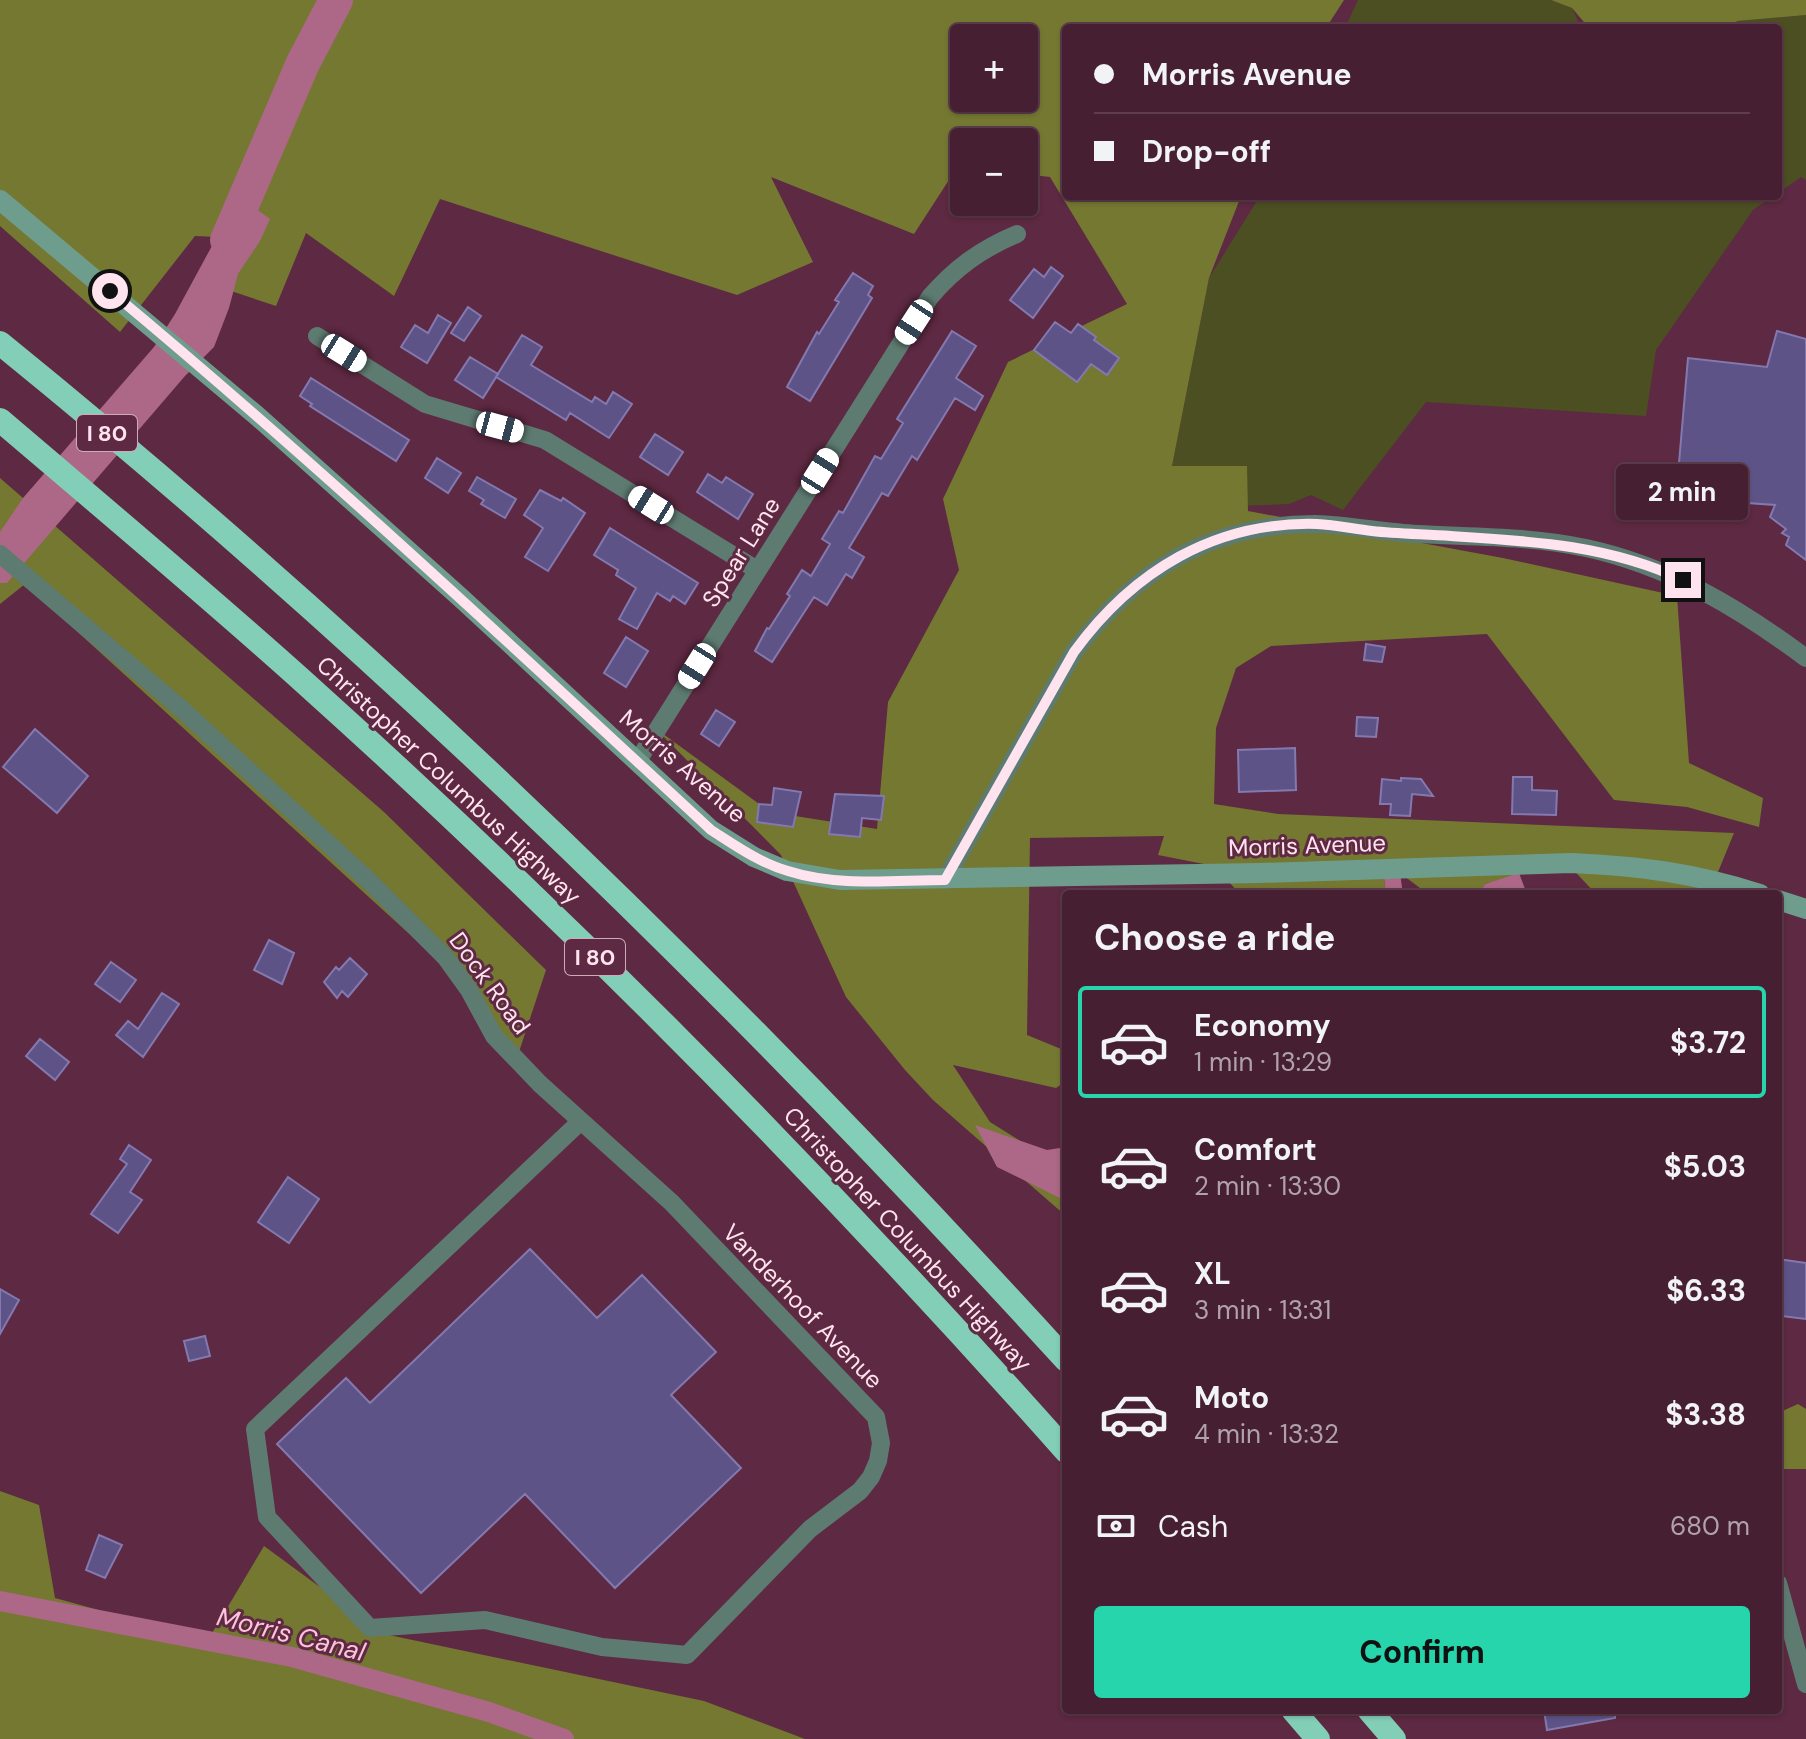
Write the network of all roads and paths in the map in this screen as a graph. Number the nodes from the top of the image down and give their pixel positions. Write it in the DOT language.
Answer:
graph roads {
  1 [pos="0,200"];
  2 [pos="1017,234"];
  3 [pos="317,336"];
  4 [pos="0,343"];
  5 [pos="0,420"];
  6 [pos="0,554"];
  7 [pos="757,570"];
  8 [pos="1806,658"];
  9 [pos="637,762"];
  10 [pos="945,880"];
  11 [pos="1747,890"];
  12 [pos="1782,901"];
  13 [pos="1806,909"];
  14 [pos="581,1121"];
  15 [pos="1062,1356"];
  16 [pos="1062,1447"];
  17 [pos="1782,1597"];
  18 [pos="1806,1684"];
  19 [pos="1296,1714"];
  20 [pos="1372,1714"];
  21 [pos="1318,1739"];
  22 [pos="1394,1739"];
  1 -- 9 [label="street, Morris Avenue"];
  2 -- 7 [label="street, Spear Lane"];
  3 -- 7 [label="street"];
  4 -- 15 [label="highway, Christopher Columbus Highway / I 80"];
  5 -- 16 [label="highway, Christopher Columbus Highway / I 80"];
  6 -- 14 [label="street, Dock Road"];
  7 -- 9 [label="street, Spear Lane"];
  8 -- 10 [label="street"];
  9 -- 10 [label="street, Morris Avenue"];
  10 -- 11 [label="street, Morris Avenue"];
  12 -- 13 [label="street"];
  14 -- 14 [label="street, Vanderhoof Avenue"];
  17 -- 18 [label="street"];
  19 -- 21 [label="highway"];
  20 -- 22 [label="highway"];
}
